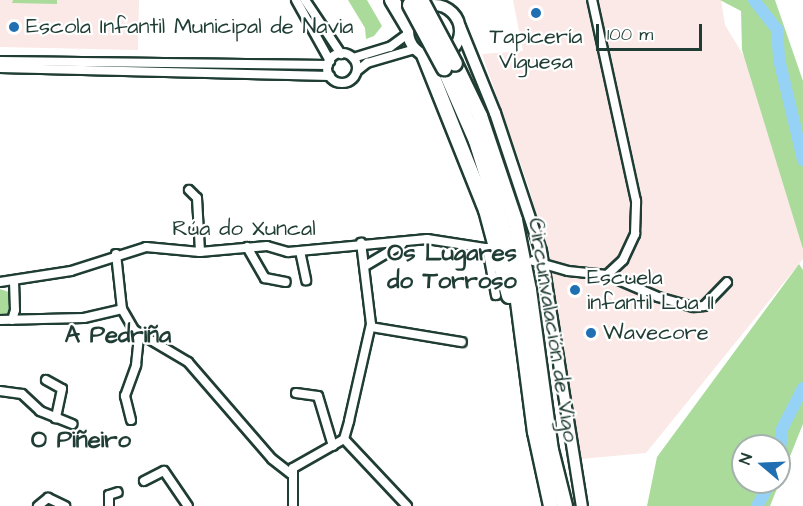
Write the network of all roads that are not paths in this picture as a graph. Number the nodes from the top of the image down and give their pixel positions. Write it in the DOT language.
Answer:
graph roads {
  1 [pos="296,0"];
  2 [pos="305,0"];
  3 [pos="392,0"];
  4 [pos="592,0"];
  5 [pos="412,2"];
  6 [pos="439,2"];
  7 [pos="460,27"];
  8 [pos="408,30"];
  9 [pos="419,52"];
  10 [pos="341,54"];
  11 [pos="353,58"];
  12 [pos="450,61"];
  13 [pos="0,62"];
  14 [pos="476,62"];
  15 [pos="329,63"];
  16 [pos="0,68"];
  17 [pos="357,71"];
  18 [pos="330,76"];
  19 [pos="189,190"];
  20 [pos="361,243"];
  21 [pos="402,244"];
  22 [pos="248,247"];
  23 [pos="300,251"];
  24 [pos="200,252"];
  25 [pos="116,254"];
  26 [pos="538,262"];
  27 [pos="365,266"];
  28 [pos="607,275"];
  29 [pos="306,280"];
  30 [pos="0,282"];
  31 [pos="14,282"];
  32 [pos="286,282"];
  33 [pos="728,282"];
  34 [pos="496,295"];
  35 [pos="123,309"];
  36 [pos="0,320"];
  37 [pos="12,320"];
  38 [pos="370,327"];
  39 [pos="139,336"];
  40 [pos="462,342"];
  41 [pos="46,380"];
  42 [pos="0,391"];
  43 [pos="296,393"];
  44 [pos="530,399"];
  45 [pos="56,418"];
  46 [pos="131,420"];
  47 [pos="73,424"];
  48 [pos="344,439"];
  49 [pos="333,446"];
  50 [pos="291,474"];
  51 [pos="144,481"];
  52 [pos="118,492"];
  53 [pos="38,506"];
  54 [pos="65,506"];
  55 [pos="109,506"];
  56 [pos="188,506"];
  57 [pos="293,506"];
  58 [pos="407,506"];
  59 [pos="551,506"];
  60 [pos="565,506"];
  61 [pos="582,506"];
  1 -- 15 [label="street"];
  2 -- 10 [label="street"];
  3 -- 8 [label="highway"];
  4 -- 28 [label="street"];
  5 -- 12 [label="highway, Circunvalación de Vigo, bridge"];
  6 -- 7 [label="main road"];
  6 -- 8 [label="main road"];
  7 -- 12 [label="main road"];
  7 -- 14 [label="main road"];
  8 -- 9 [label="main road"];
  8 -- 11 [label="street"];
  9 -- 12 [label="main road"];
  9 -- 17 [label="street"];
  9 -- 44 [label="highway"];
  10 -- 11 [label="street"];
  10 -- 15 [label="street"];
  11 -- 17 [label="street"];
  12 -- 14 [label="main road"];
  12 -- 44 [label="highway, Circunvalación de Vigo"];
  12 -- 60 [label="highway, Circunvalación de Vigo"];
  13 -- 15 [label="street"];
  14 -- 26 [label="main road"];
  15 -- 18 [label="street"];
  16 -- 18 [label="street"];
  17 -- 18 [label="street"];
  19 -- 24 [label="street"];
  20 -- 23 [label="street, Rúa do Xuncal"];
  20 -- 27 [label="street"];
  20 -- 34 [label="street, Rúa do Xuncal"];
  21 -- 27 [label="street"];
  22 -- 23 [label="street, Rúa do Xuncal"];
  22 -- 24 [label="street, Rúa do Xuncal"];
  22 -- 32 [label="street"];
  23 -- 29 [label="street"];
  24 -- 25 [label="street, Rúa do Xuncal"];
  25 -- 31 [label="street, Rúa do Xuncal"];
  25 -- 35 [label="street"];
  26 -- 28 [label="street"];
  26 -- 61 [label="main road"];
  27 -- 38 [label="street"];
  28 -- 33 [label="street"];
  30 -- 31 [label="street, Rúa do Xuncal"];
  31 -- 37 [label="street"];
  35 -- 37 [label="street"];
  35 -- 39 [label="street"];
  36 -- 37 [label="street"];
  38 -- 40 [label="street"];
  38 -- 48 [label="street"];
  39 -- 46 [label="street"];
  39 -- 50 [label="street"];
  41 -- 45 [label="street"];
  42 -- 45 [label="street"];
  43 -- 49 [label="street"];
  44 -- 59 [label="highway, Circunvalación de Vigo"];
  45 -- 47 [label="street"];
  48 -- 49 [label="street"];
  48 -- 58 [label="street"];
  49 -- 50 [label="street"];
  50 -- 57 [label="street"];
  51 -- 56 [label="street"];
  52 -- 55 [label="street"];
  53 -- 54 [label="street"];
}
